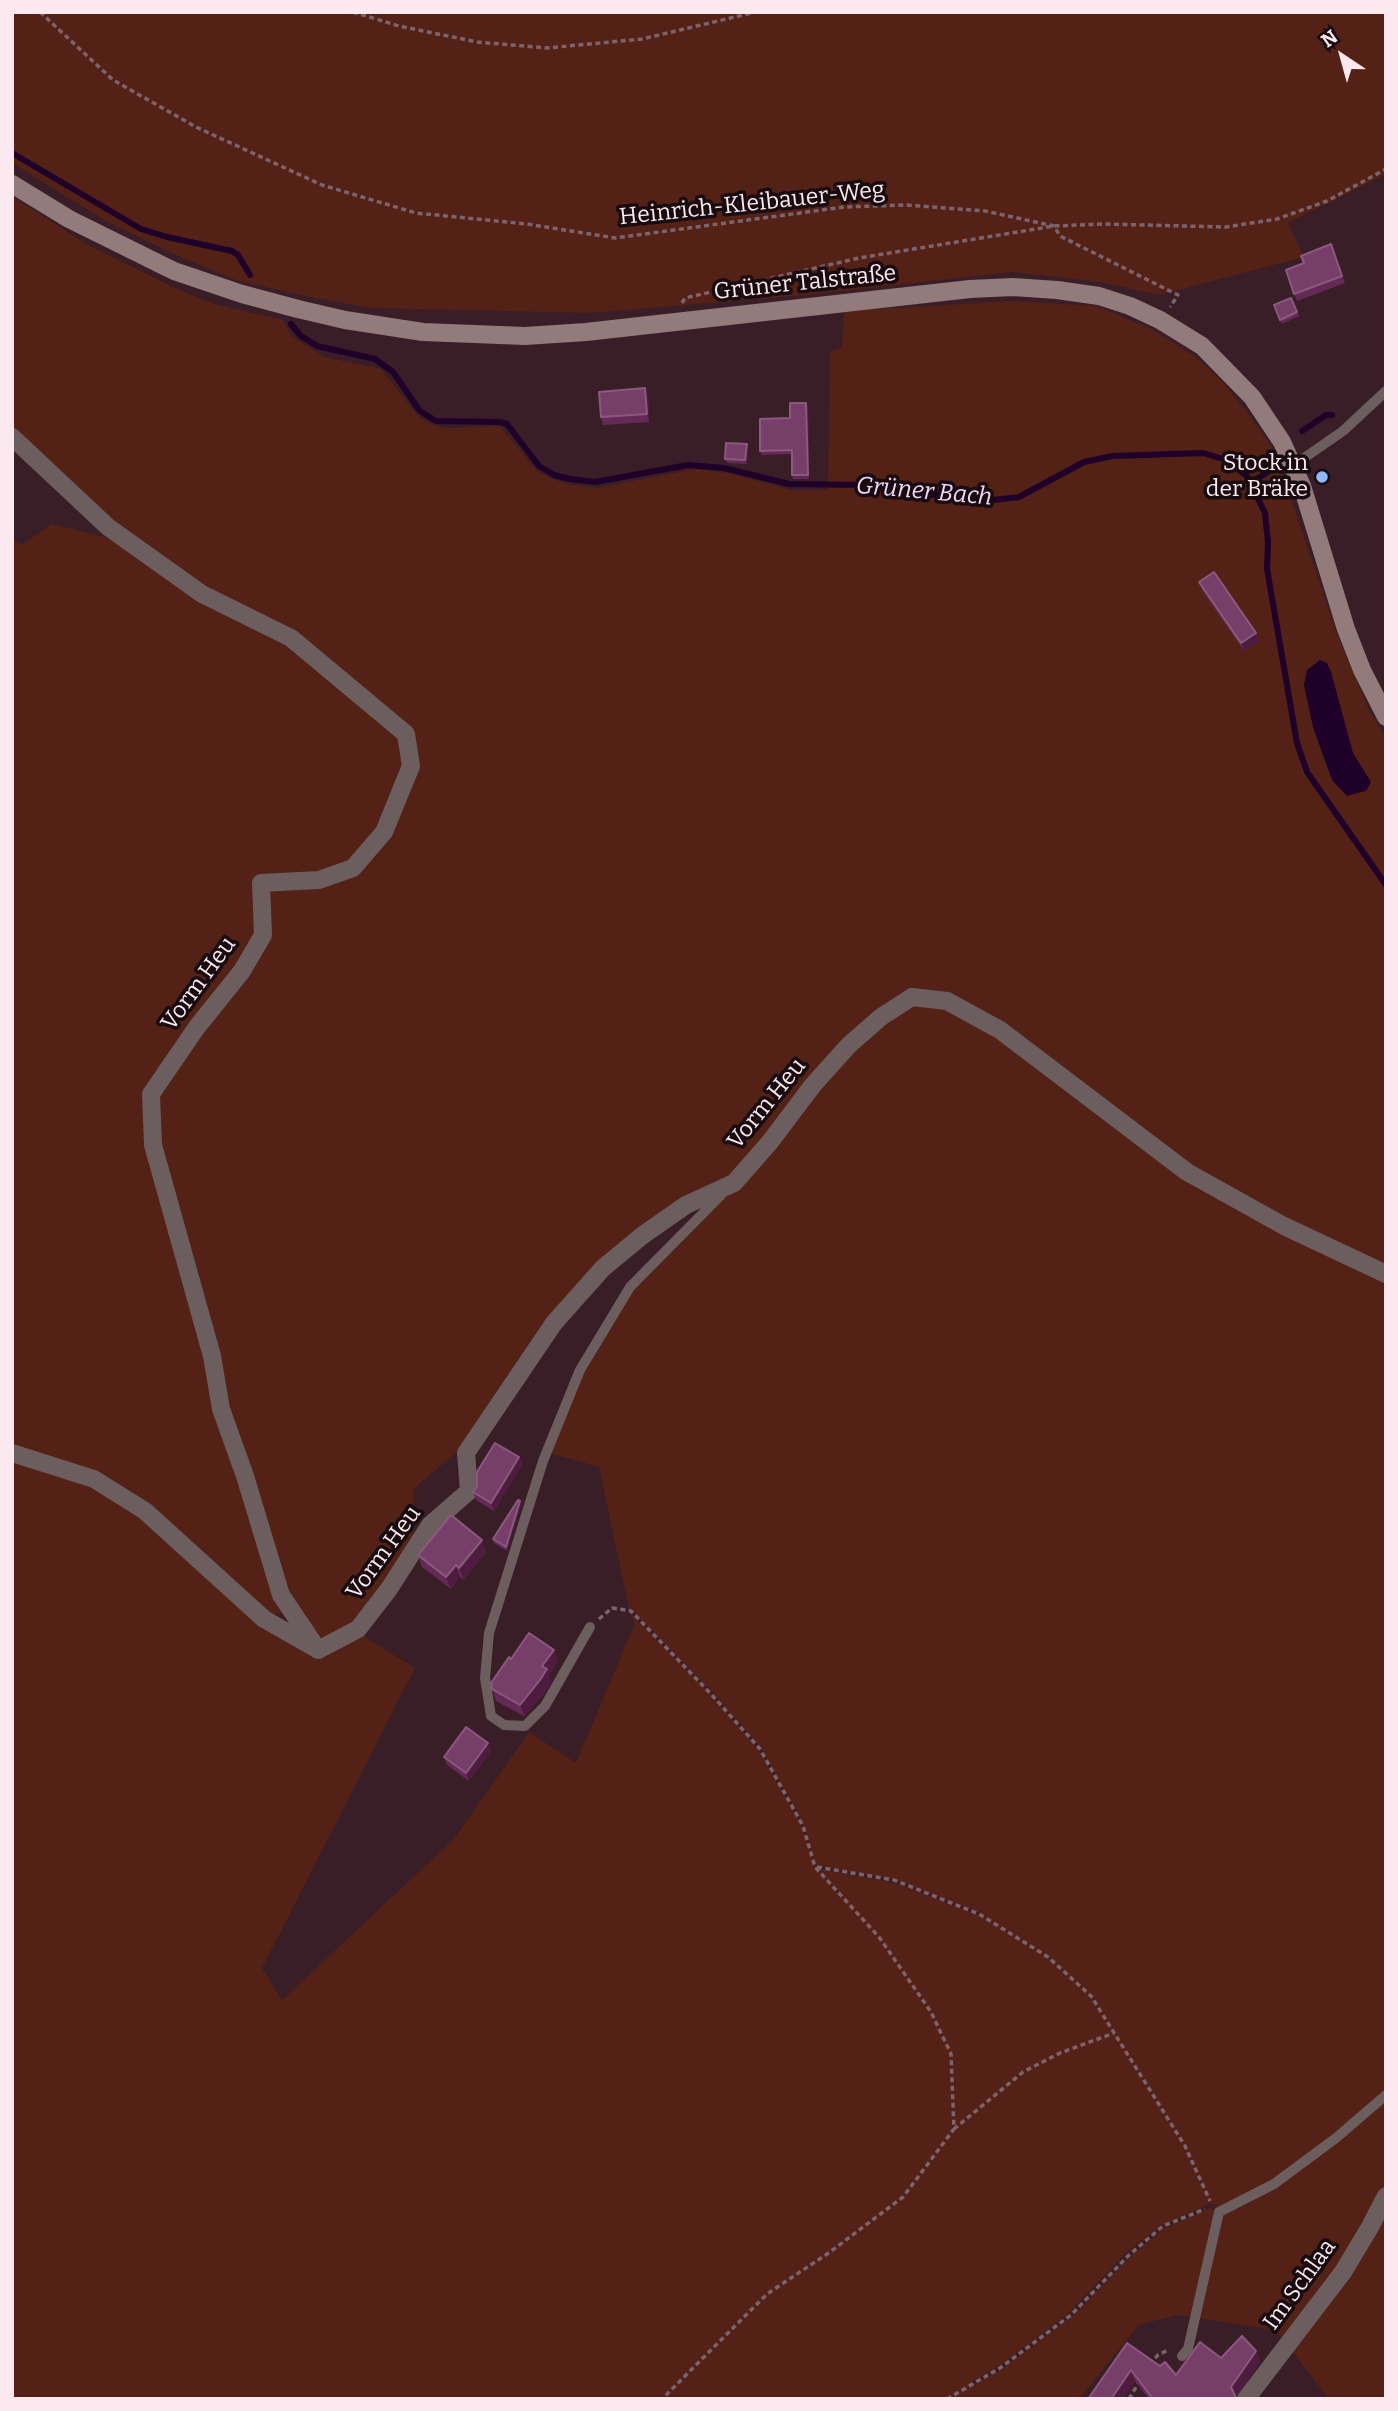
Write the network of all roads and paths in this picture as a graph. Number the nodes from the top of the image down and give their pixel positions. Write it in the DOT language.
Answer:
graph roads {
  1 [pos="40,12"];
  2 [pos="353,12"];
  3 [pos="756,12"];
  4 [pos="1386,169"];
  5 [pos="12,184"];
  6 [pos="1054,226"];
  7 [pos="1160,320"];
  8 [pos="667,323"];
  9 [pos="1386,391"];
  10 [pos="12,438"];
  11 [pos="1294,465"];
  12 [pos="1386,717"];
  13 [pos="734,1183"];
  14 [pos="1386,1274"];
  15 [pos="12,1453"];
  16 [pos="590,1626"];
  17 [pos="318,1650"];
  18 [pos="815,1867"];
  19 [pos="1114,2033"];
  20 [pos="1386,2095"];
  21 [pos="954,2129"];
  22 [pos="1386,2196"];
  23 [pos="1185,2353"];
  24 [pos="662,2399"];
  25 [pos="947,2399"];
  26 [pos="1129,2399"];
  27 [pos="1246,2399"];
  1 -- 6 [label="path, Heinrich-Kleibauer-Weg"];
  2 -- 3 [label="path"];
  4 -- 6 [label="path"];
  5 -- 8 [label="main road, Grüner Talstraße"];
  6 -- 7 [label="path, Heinrich-Kleibauer-Weg"];
  6 -- 8 [label="path"];
  7 -- 8 [label="main road, Grüner Talstraße"];
  7 -- 11 [label="main road, Grüner Talstraße"];
  9 -- 11 [label="lane"];
  10 -- 17 [label="street, Vorm Heu"];
  11 -- 12 [label="main road, Grüner Talstraße"];
  13 -- 14 [label="street, Vorm Heu"];
  13 -- 16 [label="lane"];
  13 -- 17 [label="street, Vorm Heu"];
  15 -- 17 [label="street"];
  16 -- 18 [label="path"];
  18 -- 19 [label="path"];
  18 -- 21 [label="path"];
  19 -- 21 [label="path"];
  19 -- 25 [label="path"];
  20 -- 23 [label="lane"];
  21 -- 24 [label="path"];
  22 -- 27 [label="street, Im Schlaa"];
  23 -- 26 [label="path"];
}
